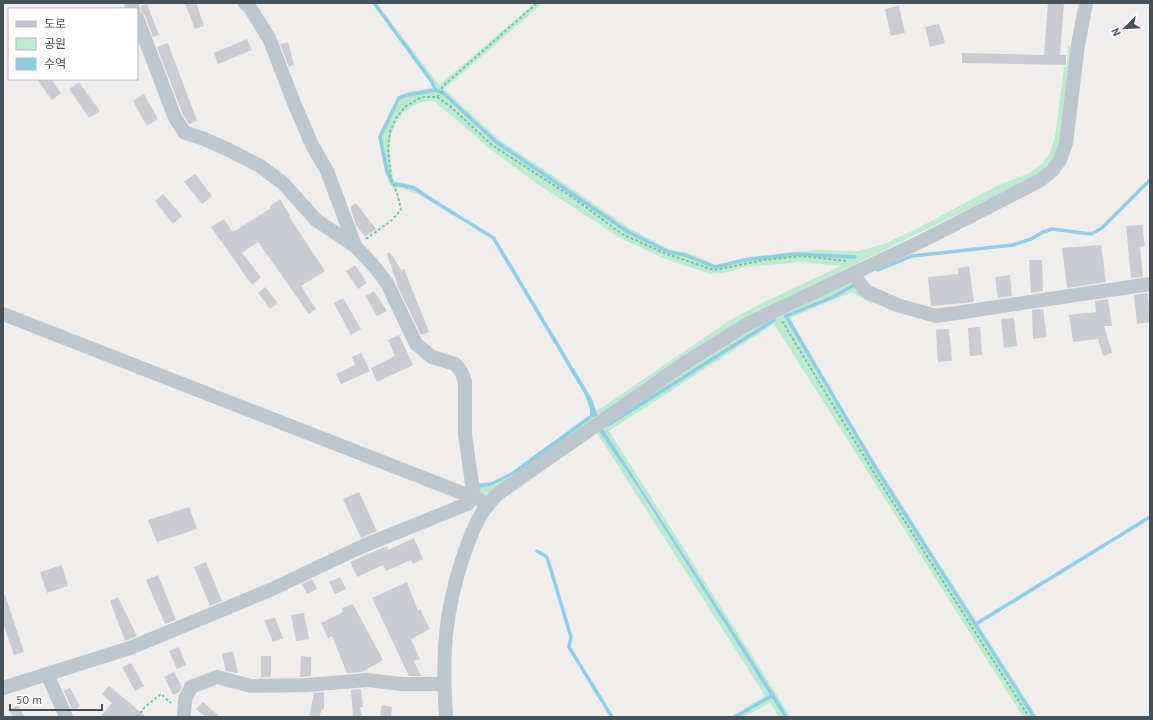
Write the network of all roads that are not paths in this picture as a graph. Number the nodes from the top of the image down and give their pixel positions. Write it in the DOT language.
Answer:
graph roads {
  1 [pos="245,3"];
  2 [pos="1086,3"];
  3 [pos="138,21"];
  4 [pos="355,246"];
  5 [pos="853,274"];
  6 [pos="1150,284"];
  7 [pos="3,314"];
  8 [pos="474,497"];
  9 [pos="488,503"];
  10 [pos="47,674"];
  11 [pos="444,684"];
  12 [pos="3,688"];
  13 [pos="184,714"];
  14 [pos="66,717"];
  15 [pos="446,717"];
  1 -- 4 [label="street"];
  2 -- 5 [label="street"];
  3 -- 4 [label="street"];
  4 -- 8 [label="street"];
  5 -- 6 [label="street"];
  5 -- 9 [label="street"];
  7 -- 8 [label="street"];
  8 -- 9 [label="street"];
  8 -- 10 [label="street"];
  9 -- 11 [label="street"];
  10 -- 12 [label="street"];
  10 -- 14 [label="street"];
  11 -- 13 [label="street"];
  11 -- 15 [label="street"];
}
